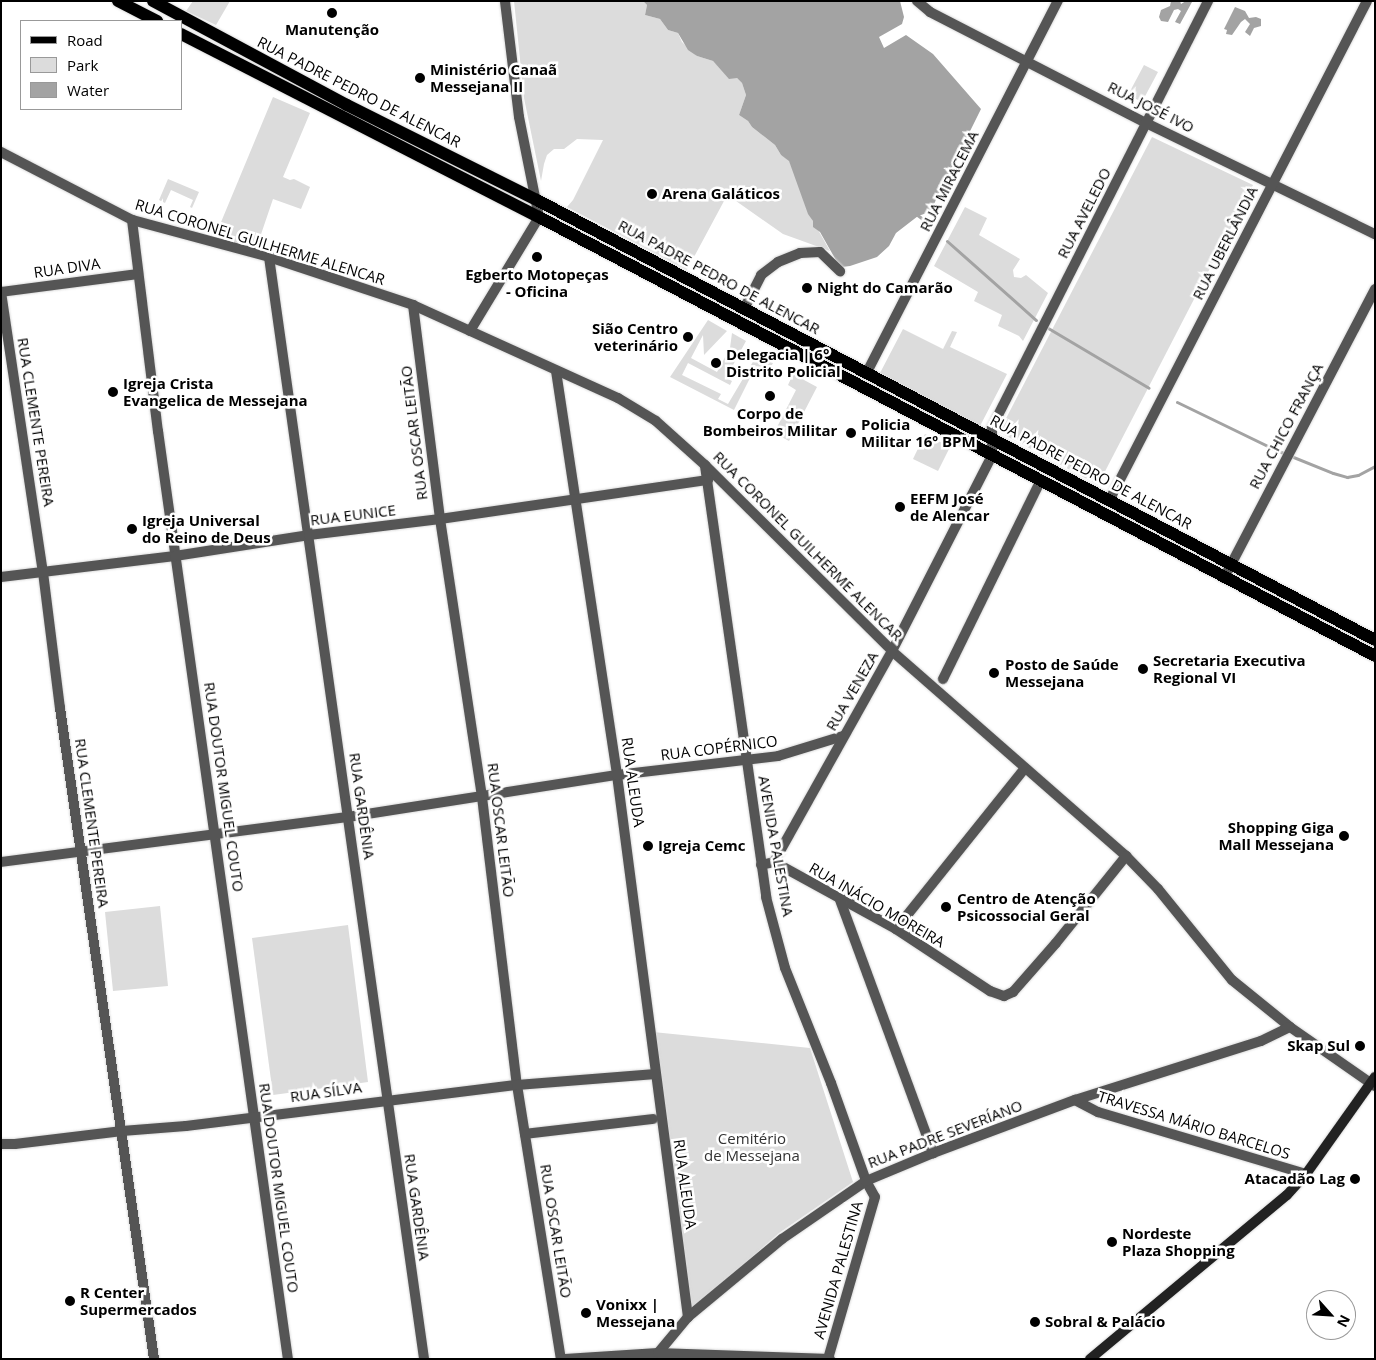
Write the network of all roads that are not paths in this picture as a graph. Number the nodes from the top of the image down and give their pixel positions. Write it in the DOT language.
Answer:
graph roads {
  1 [pos="118,1"];
  2 [pos="153,1"];
  3 [pos="505,1"];
  4 [pos="917,1"];
  5 [pos="1058,1"];
  6 [pos="1208,1"];
  7 [pos="1367,1"];
  8 [pos="155,20"];
  9 [pos="182,35"];
  10 [pos="234,45"];
  11 [pos="227,58"];
  12 [pos="1028,62"];
  13 [pos="1146,123"];
  14 [pos="1,152"];
  15 [pos="1272,184"];
  16 [pos="536,200"];
  17 [pos="539,217"];
  18 [pos="132,220"];
  19 [pos="1375,234"];
  20 [pos="269,257"];
  21 [pos="840,271"];
  22 [pos="137,274"];
  23 [pos="1375,289"];
  24 [pos="1,292"];
  25 [pos="413,305"];
  26 [pos="744,309"];
  27 [pos="784,330"];
  28 [pos="470,331"];
  29 [pos="777,343"];
  30 [pos="556,371"];
  31 [pos="866,374"];
  32 [pos="992,439"];
  33 [pos="992,456"];
  34 [pos="705,465"];
  35 [pos="708,480"];
  36 [pos="1040,482"];
  37 [pos="574,498"];
  38 [pos="1110,500"];
  39 [pos="440,519"];
  40 [pos="309,535"];
  41 [pos="175,556"];
  42 [pos="1231,564"];
  43 [pos="43,572"];
  44 [pos="1,577"];
  45 [pos="1224,578"];
  46 [pos="1375,640"];
  47 [pos="892,651"];
  48 [pos="1375,656"];
  49 [pos="943,679"];
  50 [pos="843,736"];
  51 [pos="746,759"];
  52 [pos="1026,768"];
  53 [pos="617,775"];
  54 [pos="482,797"];
  55 [pos="348,817"];
  56 [pos="216,834"];
  57 [pos="81,851"];
  58 [pos="1126,856"];
  59 [pos="1,862"];
  60 [pos="774,862"];
  61 [pos="761,865"];
  62 [pos="840,900"];
  63 [pos="896,929"];
  64 [pos="1290,1027"];
  65 [pos="656,1074"];
  66 [pos="1373,1082"];
  67 [pos="518,1084"];
  68 [pos="387,1099"];
  69 [pos="1075,1100"];
  70 [pos="254,1117"];
  71 [pos="653,1119"];
  72 [pos="122,1131"];
  73 [pos="525,1134"];
  74 [pos="1,1144"];
  75 [pos="933,1153"];
  76 [pos="1306,1174"];
  77 [pos="866,1181"];
  78 [pos="688,1317"];
  79 [pos="658,1353"];
  80 [pos="635,1357"];
  81 [pos="710,1357"];
  82 [pos="743,1358"];
  83 [pos="154,1359"];
  84 [pos="288,1359"];
  85 [pos="424,1359"];
  86 [pos="561,1359"];
  87 [pos="565,1359"];
  88 [pos="829,1359"];
  89 [pos="1090,1359"];
  1 -- 8 [label="main road"];
  2 -- 10 [label="main road, RUA PADRE PEDRO DE ALENCAR"];
  3 -- 16 [label="street"];
  4 -- 12 [label="street, RUA JOSÉ IVO"];
  5 -- 12 [label="street, RUA MIRACEMA"];
  6 -- 13 [label="street, RUA AVELEDO"];
  7 -- 15 [label="street, RUA UBERLÂNDIA"];
  9 -- 11 [label="main road, RUA PADRE PEDRO DE ALENCAR"];
  10 -- 11 [label="main road"];
  10 -- 16 [label="main road, RUA PADRE PEDRO DE ALENCAR"];
  11 -- 17 [label="main road, RUA PADRE PEDRO DE ALENCAR"];
  12 -- 13 [label="street, RUA JOSÉ IVO"];
  12 -- 31 [label="street, RUA MIRACEMA"];
  13 -- 15 [label="street, RUA JOSÉ IVO"];
  13 -- 32 [label="street, RUA AVELEDO"];
  14 -- 18 [label="street, RUA CORONEL GUILHERME ALENCAR"];
  15 -- 19 [label="street, RUA JOSÉ IVO"];
  15 -- 38 [label="street, RUA UBERLÂNDIA"];
  16 -- 17 [label="street"];
  16 -- 26 [label="main road, RUA PADRE PEDRO DE ALENCAR"];
  17 -- 28 [label="street"];
  17 -- 29 [label="main road, RUA PADRE PEDRO DE ALENCAR"];
  18 -- 20 [label="street, RUA CORONEL GUILHERME ALENCAR"];
  18 -- 22 [label="street, RUA DOUTOR MIGUEL COUTO"];
  20 -- 25 [label="street, RUA CORONEL GUILHERME ALENCAR"];
  20 -- 40 [label="street, RUA GARDÊNIA"];
  21 -- 26 [label="street"];
  22 -- 24 [label="street, RUA DIVA"];
  22 -- 41 [label="street, RUA DOUTOR MIGUEL COUTO"];
  23 -- 42 [label="street, RUA CHICO FRANÇA"];
  24 -- 43 [label="street, RUA CLEMENTE PEREIRA"];
  25 -- 28 [label="street, RUA CORONEL GUILHERME ALENCAR"];
  25 -- 39 [label="street, RUA OSCAR LEITÃO"];
  26 -- 27 [label="main road, RUA PADRE PEDRO DE ALENCAR"];
  27 -- 29 [label="main road"];
  27 -- 31 [label="main road, RUA PADRE PEDRO DE ALENCAR"];
  28 -- 30 [label="street, RUA CORONEL GUILHERME ALENCAR"];
  29 -- 33 [label="main road, RUA PADRE PEDRO DE ALENCAR"];
  30 -- 34 [label="street, RUA CORONEL GUILHERME ALENCAR"];
  30 -- 37 [label="street, RUA ALEUDA"];
  31 -- 32 [label="main road, RUA PADRE PEDRO DE ALENCAR"];
  32 -- 33 [label="street, RUA VENEZA"];
  32 -- 38 [label="main road, RUA PADRE PEDRO DE ALENCAR"];
  33 -- 36 [label="main road, RUA PADRE PEDRO DE ALENCAR"];
  33 -- 47 [label="street, RUA VENEZA"];
  34 -- 35 [label="street, AVENIDA PALESTINA"];
  34 -- 47 [label="street, RUA CORONEL GUILHERME ALENCAR"];
  35 -- 37 [label="street, RUA EUNICE"];
  35 -- 51 [label="street, AVENIDA PALESTINA"];
  36 -- 45 [label="main road, RUA PADRE PEDRO DE ALENCAR"];
  36 -- 49 [label="street"];
  37 -- 39 [label="street, RUA EUNICE"];
  37 -- 53 [label="street, RUA ALEUDA"];
  38 -- 42 [label="main road, RUA PADRE PEDRO DE ALENCAR"];
  39 -- 40 [label="street, RUA EUNICE"];
  39 -- 54 [label="street, RUA OSCAR LEITÃO"];
  40 -- 41 [label="street, RUA EUNICE"];
  40 -- 55 [label="street, RUA GARDÊNIA"];
  41 -- 43 [label="street, RUA EUNICE"];
  41 -- 56 [label="street, RUA DOUTOR MIGUEL COUTO"];
  42 -- 45 [label="street, RUA CHICO FRANÇA"];
  42 -- 46 [label="main road, RUA PADRE PEDRO DE ALENCAR"];
  43 -- 44 [label="street, RUA EUNICE"];
  43 -- 57 [label="street, RUA CLEMENTE PEREIRA"];
  45 -- 48 [label="main road, RUA PADRE PEDRO DE ALENCAR"];
  47 -- 50 [label="street, RUA VENEZA"];
  47 -- 52 [label="street, RUA CORONEL GUILHERME ALENCAR"];
  50 -- 51 [label="street, RUA COPÉRNICO"];
  50 -- 60 [label="street, RUA VENEZA"];
  51 -- 53 [label="street, RUA COPÉRNICO"];
  51 -- 61 [label="street, AVENIDA PALESTINA"];
  52 -- 58 [label="street, RUA CORONEL GUILHERME ALENCAR"];
  52 -- 63 [label="street"];
  53 -- 54 [label="street, RUA COPÉRNICO"];
  53 -- 65 [label="street, RUA ALEUDA"];
  54 -- 55 [label="street, RUA COPÉRNICO"];
  54 -- 67 [label="street, RUA OSCAR LEITÃO"];
  55 -- 56 [label="street, RUA COPÉRNICO"];
  55 -- 68 [label="street, RUA GARDÊNIA"];
  56 -- 57 [label="street, RUA COPÉRNICO"];
  56 -- 70 [label="street, RUA DOUTOR MIGUEL COUTO"];
  57 -- 59 [label="street, RUA COPÉRNICO"];
  57 -- 72 [label="street, RUA CLEMENTE PEREIRA"];
  58 -- 63 [label="street, RUA INÁCIO MOREIRA"];
  58 -- 64 [label="street, RUA CORONEL GUILHERME ALENCAR"];
  60 -- 61 [label="street"];
  60 -- 62 [label="street, RUA INÁCIO MOREIRA"];
  61 -- 77 [label="street, AVENIDA PALESTINA"];
  62 -- 63 [label="street, RUA INÁCIO MOREIRA"];
  62 -- 75 [label="street"];
  64 -- 66 [label="street, RUA CORONEL GUILHERME ALENCAR"];
  64 -- 69 [label="street, RUA PADRE SEVERÍANO"];
  65 -- 67 [label="street, RUA SÍLVA"];
  65 -- 78 [label="street, RUA ALEUDA"];
  66 -- 76 [label="main road"];
  67 -- 68 [label="street, RUA SÍLVA"];
  67 -- 73 [label="street, RUA OSCAR LEITÃO"];
  68 -- 70 [label="street, RUA SÍLVA"];
  68 -- 85 [label="street, RUA GARDÊNIA"];
  69 -- 75 [label="street, RUA PADRE SEVERÍANO"];
  69 -- 76 [label="street, TRAVESSA MÁRIO BARCELOS"];
  70 -- 72 [label="street, RUA SÍLVA"];
  70 -- 84 [label="street, RUA DOUTOR MIGUEL COUTO"];
  71 -- 73 [label="street"];
  72 -- 74 [label="street, RUA SÍLVA"];
  72 -- 83 [label="street, RUA CLEMENTE PEREIRA"];
  73 -- 86 [label="street, RUA OSCAR LEITÃO"];
  75 -- 77 [label="street, RUA PADRE SEVERÍANO"];
  76 -- 89 [label="main road"];
  77 -- 78 [label="street, RUA PADRE SEVERÍANO"];
  77 -- 88 [label="street, AVENIDA PALESTINA"];
  78 -- 79 [label="street, RUA PADRE SEVERÍANO"];
  79 -- 80 [label="street"];
  79 -- 81 [label="street"];
  80 -- 87 [label="street"];
  81 -- 82 [label="street"];
  82 -- 88 [label="street"];
}
